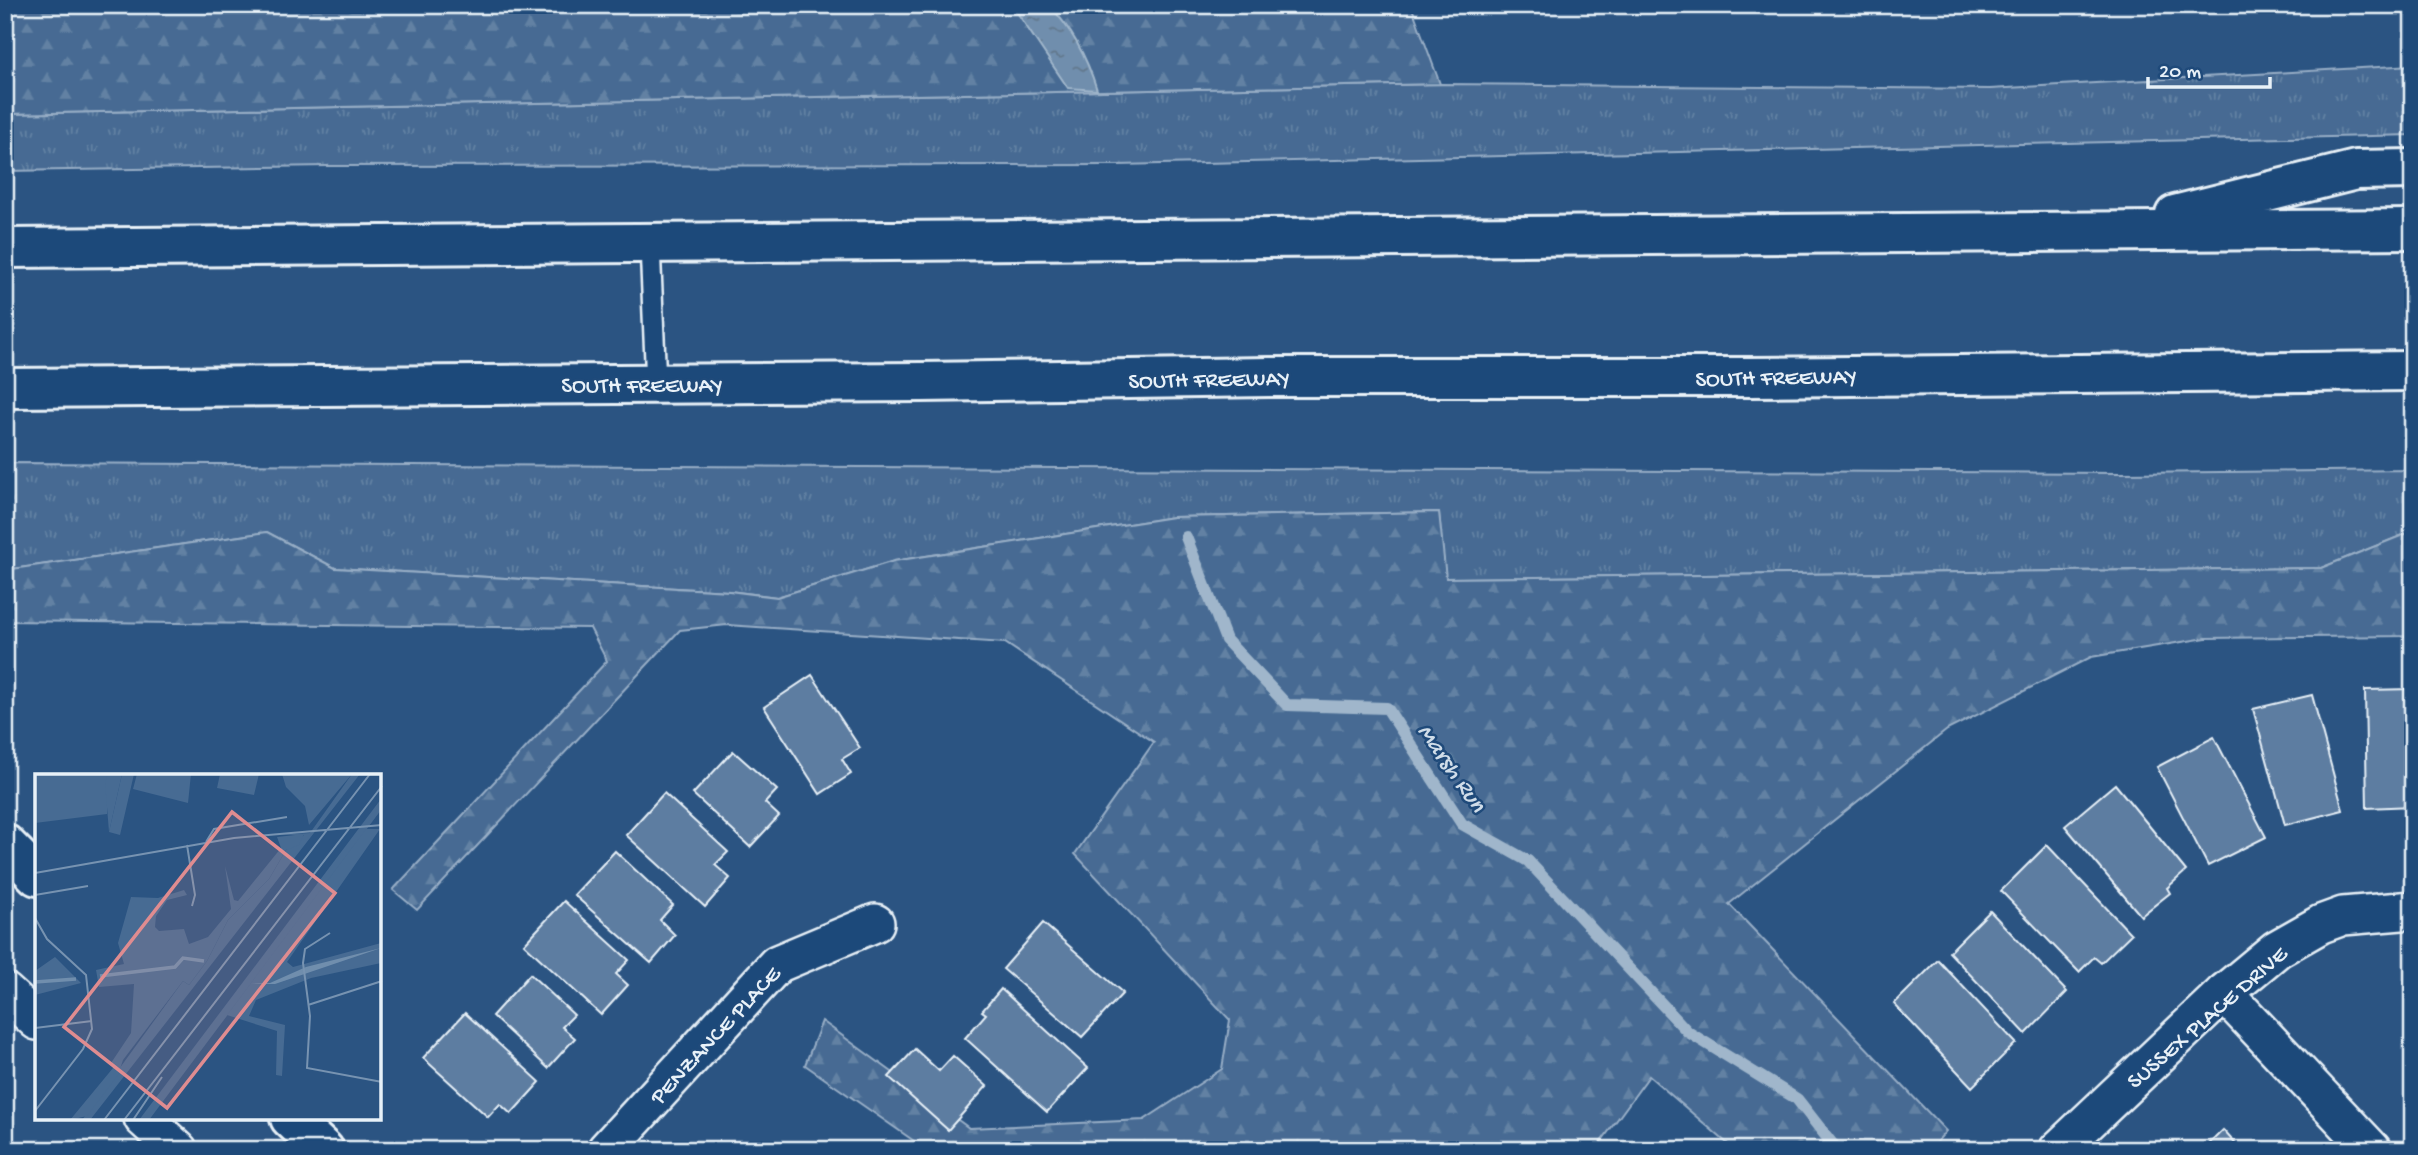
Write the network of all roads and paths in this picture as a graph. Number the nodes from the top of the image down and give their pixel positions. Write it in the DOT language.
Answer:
graph roads {
  1 [pos="2413,169"];
  2 [pos="2413,229"];
  3 [pos="2115,230"];
  4 [pos="650,245"];
  5 [pos="5,248"];
  6 [pos="2413,371"];
  7 [pos="656,384"];
  8 [pos="5,388"];
  9 [pos="5,844"];
  10 [pos="35,874"];
  11 [pos="2413,910"];
  12 [pos="875,923"];
  13 [pos="5,992"];
  14 [pos="2224,993"];
  15 [pos="35,1019"];
  16 [pos="146,1120"];
  17 [pos="292,1120"];
  18 [pos="178,1150"];
  19 [pos="324,1150"];
  20 [pos="606,1150"];
  21 [pos="2058,1150"];
  22 [pos="2372,1150"];
  1 -- 3 [label="main road"];
  2 -- 3 [label="main road"];
  3 -- 4 [label="main road"];
  4 -- 5 [label="main road"];
  4 -- 7 [label="lane"];
  6 -- 7 [label="main road, SOUTH FREEWAY"];
  7 -- 8 [label="main road, SOUTH FREEWAY"];
  9 -- 10 [label="main road"];
  11 -- 14 [label="street, SUSSEX PLACE DRIVE"];
  12 -- 20 [label="street, PENZANCE PLACE"];
  13 -- 15 [label="street"];
  14 -- 21 [label="street, SUSSEX PLACE DRIVE"];
  14 -- 22 [label="street"];
  16 -- 18 [label="street"];
  17 -- 19 [label="main road"];
}
